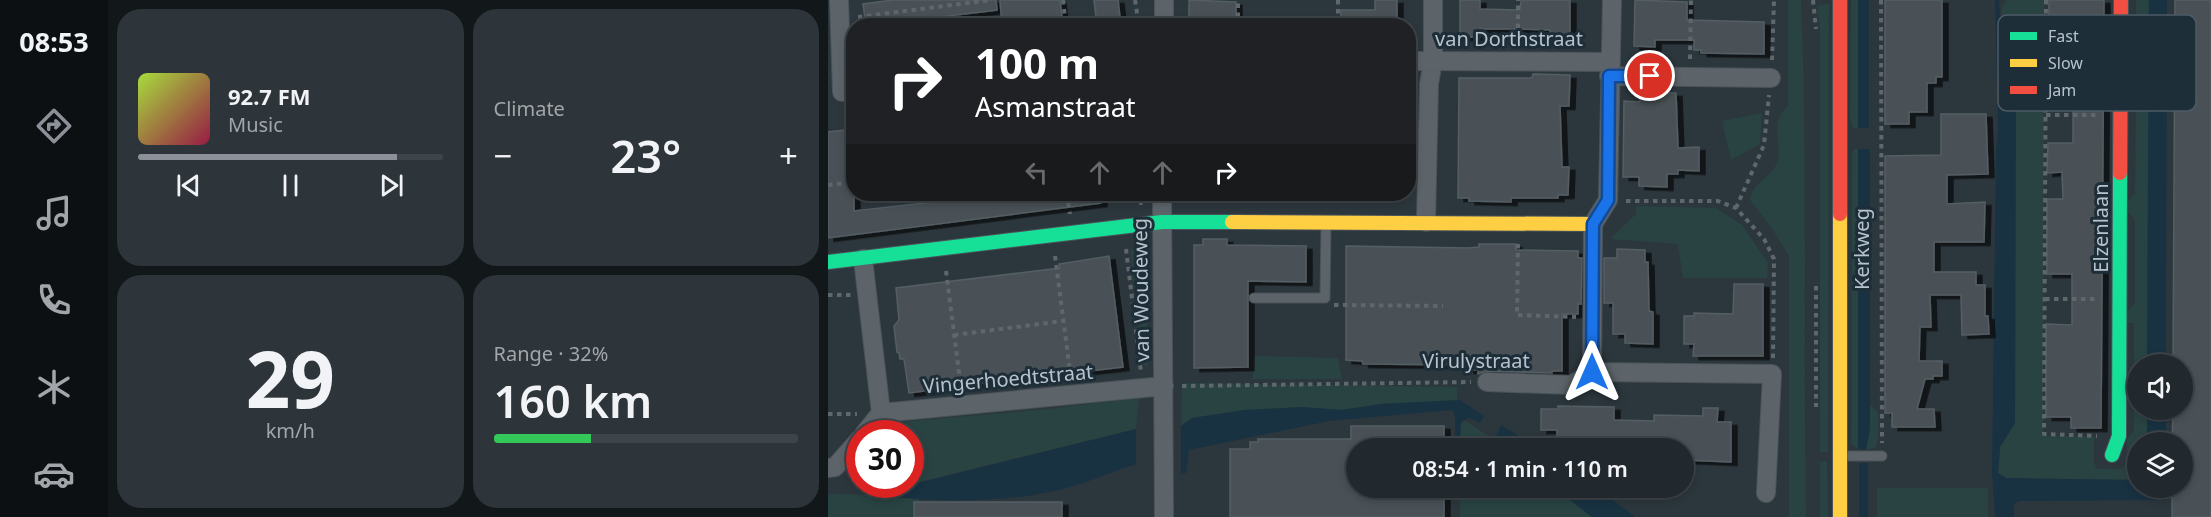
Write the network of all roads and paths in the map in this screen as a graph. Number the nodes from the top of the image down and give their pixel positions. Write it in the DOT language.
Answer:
graph roads {
  1 [pos="839,0"];
  2 [pos="991,0"];
  3 [pos="1063,0"];
  4 [pos="1136,0"];
  5 [pos="1164,0"];
  6 [pos="1239,0"];
  7 [pos="1338,0"];
  8 [pos="1433,0"];
  9 [pos="1518,0"];
  10 [pos="1612,0"];
  11 [pos="1690,0"];
  12 [pos="1774,0"];
  13 [pos="1840,0"];
  14 [pos="1881,0"];
  15 [pos="2121,0"];
  16 [pos="2121,15"];
  17 [pos="846,18"];
  18 [pos="848,18"];
  19 [pos="1065,18"];
  20 [pos="1137,18"];
  21 [pos="1164,18"];
  22 [pos="1238,18"];
  23 [pos="1338,18"];
  24 [pos="840,19"];
  25 [pos="1416,61"];
  26 [pos="1433,61"];
  27 [pos="1518,62"];
  28 [pos="1610,69"];
  29 [pos="1690,77"];
  30 [pos="1771,78"];
  31 [pos="841,93"];
  32 [pos="2046,111"];
  33 [pos="2120,111"];
  34 [pos="2046,115"];
  35 [pos="2120,115"];
  36 [pos="846,183"];
  37 [pos="828,185"];
  38 [pos="1608,200"];
  39 [pos="1162,201"];
  40 [pos="1736,208"];
  41 [pos="1162,222"];
  42 [pos="1426,222"];
  43 [pos="1326,224"];
  44 [pos="1518,224"];
  45 [pos="1593,224"];
  46 [pos="1123,227"];
  47 [pos="1052,236"];
  48 [pos="943,249"];
  49 [pos="863,259"];
  50 [pos="828,262"];
  51 [pos="1254,298"];
  52 [pos="2121,298"];
  53 [pos="2045,299"];
  54 [pos="1331,305"];
  55 [pos="1443,306"];
  56 [pos="1592,317"];
  57 [pos="1063,321"];
  58 [pos="954,335"];
  59 [pos="1592,372"];
  60 [pos="1772,374"];
  61 [pos="1487,382"];
  62 [pos="1164,386"];
  63 [pos="1143,388"];
  64 [pos="1073,395"];
  65 [pos="963,406"];
  66 [pos="881,413"];
  67 [pos="875,420"];
  68 [pos="2119,436"];
  69 [pos="846,455"];
  70 [pos="2112,455"];
  71 [pos="1840,456"];
  72 [pos="1882,456"];
  73 [pos="828,468"];
  74 [pos="1766,493"];
  75 [pos="1164,517"];
  76 [pos="1840,517"];
  1 -- 24 [label="street"];
  2 -- 18 [label="path"];
  3 -- 19 [label="path"];
  4 -- 20 [label="path"];
  5 -- 21 [label="street"];
  6 -- 22 [label="path"];
  7 -- 23 [label="path"];
  8 -- 26 [label="street"];
  9 -- 27 [label="path"];
  10 -- 28 [label="street"];
  11 -- 29 [label="path"];
  12 -- 30 [label="path"];
  13 -- 71 [label="street, Kerkweg"];
  14 -- 72 [label="path, Kerkweg"];
  15 -- 16 [label="street, Elzenlaan"];
  17 -- 24 [label="path"];
  24 -- 31 [label="street"];
  25 -- 26 [label="street, van Dorthstraat"];
  26 -- 27 [label="street, van Dorthstraat"];
  26 -- 42 [label="street"];
  27 -- 28 [label="street, van Dorthstraat"];
  28 -- 29 [label="street, van Dorthstraat"];
  28 -- 38 [label="street"];
  29 -- 30 [label="street, van Dorthstraat"];
  30 -- 40 [label="path"];
  32 -- 34 [label="path"];
  33 -- 35 [label="street, Elzenlaan"];
  34 -- 35 [label="path"];
  34 -- 53 [label="path"];
  35 -- 52 [label="street, Elzenlaan"];
  36 -- 37 [label="path"];
  38 -- 40 [label="path"];
  38 -- 45 [label="street"];
  39 -- 41 [label="street, van Woudeweg"];
  40 -- 60 [label="path"];
  41 -- 43 [label="street"];
  41 -- 46 [label="street"];
  41 -- 62 [label="street, van Woudeweg"];
  42 -- 43 [label="street"];
  42 -- 44 [label="street"];
  43 -- 51 [label="lane"];
  44 -- 45 [label="street"];
  44 -- 56 [label="path"];
  45 -- 56 [label="street"];
  46 -- 47 [label="street"];
  46 -- 63 [label="path"];
  47 -- 48 [label="street"];
  47 -- 57 [label="path"];
  48 -- 49 [label="street"];
  48 -- 58 [label="path"];
  49 -- 50 [label="street"];
  49 -- 66 [label="street"];
  52 -- 53 [label="path"];
  52 -- 68 [label="street, Elzenlaan"];
  53 -- 68 [label="path"];
  54 -- 55 [label="path"];
  56 -- 59 [label="street"];
  57 -- 58 [label="path"];
  57 -- 64 [label="path"];
  58 -- 65 [label="path"];
  59 -- 60 [label="street, Virulystraat"];
  59 -- 61 [label="street, Virulystraat"];
  60 -- 74 [label="street"];
  61 -- 62 [label="path, Virulystraat"];
  62 -- 63 [label="street, Vingerhoedtstraat"];
  62 -- 75 [label="street, van Woudeweg"];
  63 -- 64 [label="street, Vingerhoedtstraat"];
  64 -- 65 [label="street, Vingerhoedtstraat"];
  65 -- 66 [label="street, Vingerhoedtstraat"];
  66 -- 67 [label="street"];
  68 -- 70 [label="street, Elzenlaan"];
  69 -- 73 [label="street"];
  71 -- 72 [label="lane"];
  71 -- 76 [label="street, Kerkweg"];
}
